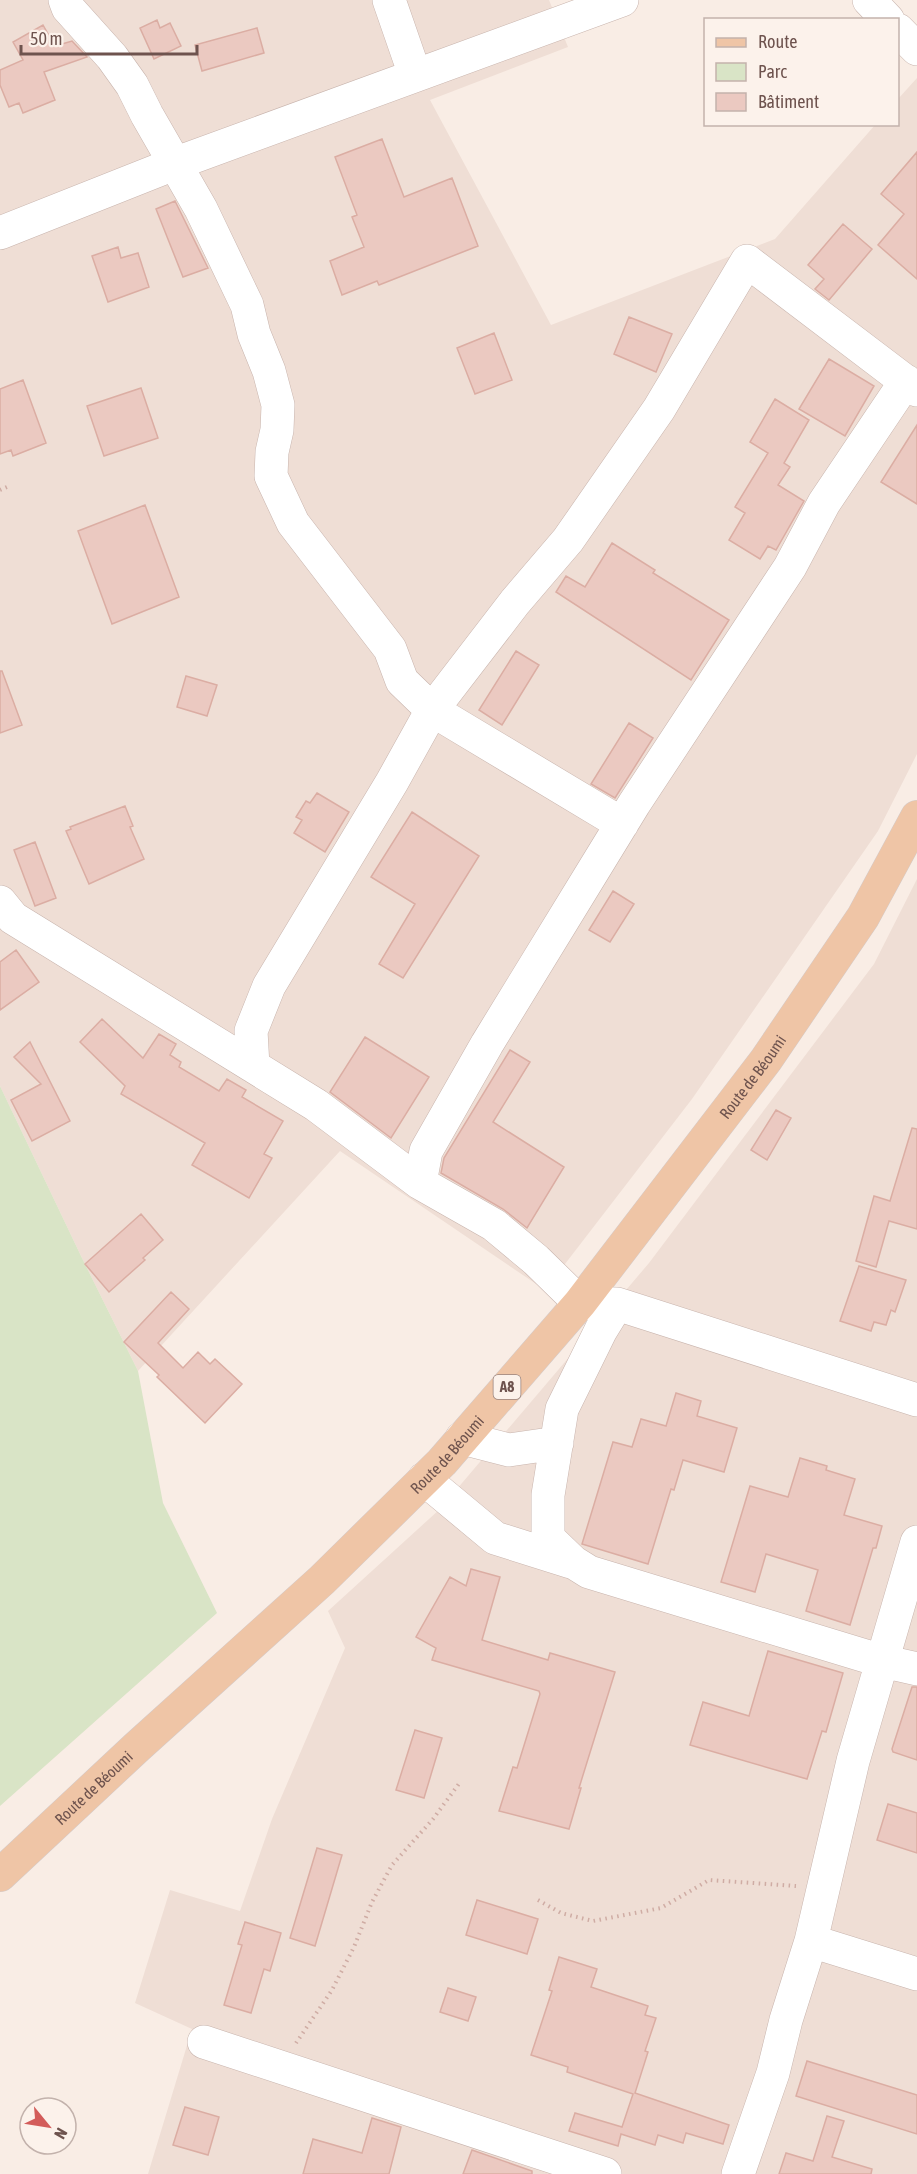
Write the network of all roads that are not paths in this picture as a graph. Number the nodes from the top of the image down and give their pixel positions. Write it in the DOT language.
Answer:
graph roads {
  1 [pos="66,0"];
  2 [pos="389,0"];
  3 [pos="622,0"];
  4 [pos="869,0"];
  5 [pos="886,18"];
  6 [pos="899,32"];
  7 [pos="917,49"];
  8 [pos="415,75"];
  9 [pos="174,164"];
  10 [pos="0,232"];
  11 [pos="911,385"];
  12 [pos="432,710"];
  13 [pos="917,817"];
  14 [pos="622,824"];
  15 [pos="0,902"];
  16 [pos="253,1066"];
  17 [pos="420,1183"];
  18 [pos="580,1303"];
  19 [pos="617,1304"];
  20 [pos="917,1400"];
  21 [pos="462,1438"];
  22 [pos="557,1443"];
  23 [pos="424,1479"];
  24 [pos="917,1542"];
  25 [pos="573,1562"];
  26 [pos="882,1661"];
  27 [pos="917,1669"];
  28 [pos="0,1875"];
  29 [pos="811,1941"];
  30 [pos="917,1974"];
  31 [pos="204,2042"];
  32 [pos="605,2174"];
  33 [pos="738,2174"];
  1 -- 9 [label="street"];
  2 -- 8 [label="street"];
  3 -- 8 [label="street"];
  4 -- 5 [label="street"];
  6 -- 7 [label="street"];
  8 -- 9 [label="street"];
  9 -- 10 [label="street"];
  9 -- 12 [label="street"];
  11 -- 12 [label="street"];
  11 -- 14 [label="street"];
  12 -- 14 [label="street"];
  12 -- 16 [label="street"];
  13 -- 18 [label="main road, Route de Béoumi / A8"];
  14 -- 17 [label="street"];
  15 -- 16 [label="street"];
  16 -- 17 [label="street"];
  17 -- 18 [label="street"];
  18 -- 19 [label="street"];
  18 -- 21 [label="main road, Route de Béoumi / A8"];
  19 -- 20 [label="street"];
  19 -- 22 [label="street"];
  21 -- 22 [label="street"];
  21 -- 23 [label="main road, Route de Béoumi / A8"];
  22 -- 25 [label="street"];
  23 -- 25 [label="street"];
  23 -- 28 [label="main road, Route de Béoumi / A8"];
  24 -- 26 [label="street"];
  25 -- 26 [label="street"];
  26 -- 27 [label="street"];
  26 -- 29 [label="street"];
  29 -- 30 [label="street"];
  29 -- 33 [label="street"];
  31 -- 32 [label="street"];
}
